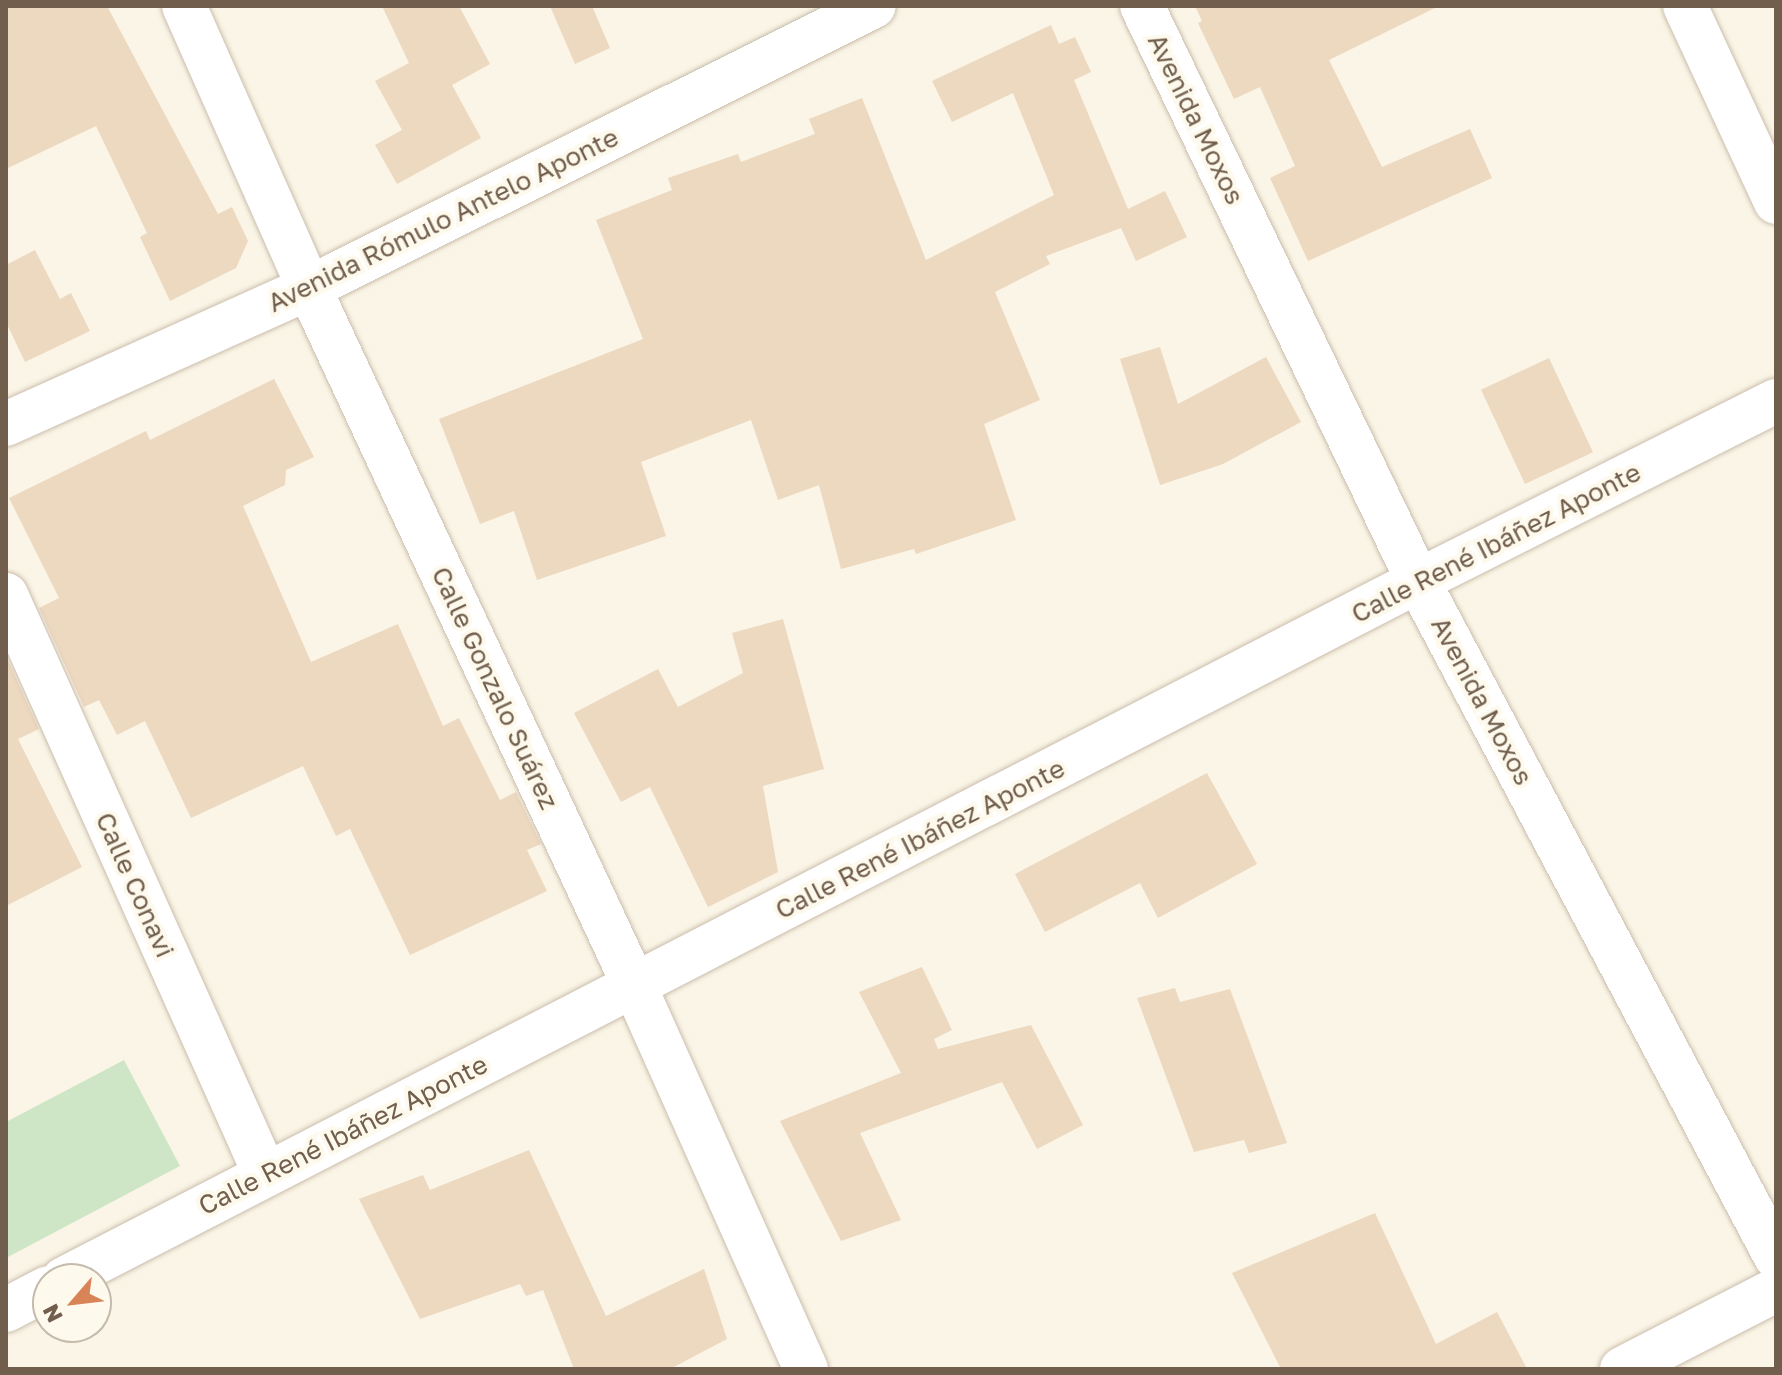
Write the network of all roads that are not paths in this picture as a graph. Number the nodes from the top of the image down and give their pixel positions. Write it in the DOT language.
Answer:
graph roads {
  1 [pos="184,6"];
  2 [pos="874,6"];
  3 [pos="1142,6"];
  4 [pos="1685,6"];
  5 [pos="1776,202"];
  6 [pos="309,288"];
  7 [pos="1776,401"];
  8 [pos="6,424"];
  9 [pos="1418,581"];
  10 [pos="6,595"];
  11 [pos="635,987"];
  12 [pos="265,1174"];
  13 [pos="1776,1257"];
  14 [pos="95,1263"];
  15 [pos="1776,1290"];
  16 [pos="32,1296"];
  17 [pos="6,1310"];
  18 [pos="806,1369"];
  19 [pos="1622,1369"];
  1 -- 6 [label="street, Calle Gonzalo Suárez"];
  2 -- 6 [label="street, Avenida Rómulo Antelo Aponte"];
  3 -- 9 [label="street, Avenida Moxos"];
  4 -- 5 [label="street"];
  6 -- 8 [label="street, Avenida Rómulo Antelo Aponte"];
  6 -- 11 [label="street, Calle Gonzalo Suárez"];
  7 -- 9 [label="street, Calle René Ibáñez Aponte"];
  9 -- 11 [label="street, Calle René Ibáñez Aponte"];
  9 -- 13 [label="street, Avenida Moxos"];
  10 -- 12 [label="street, Calle Conavi"];
  11 -- 12 [label="street, Calle René Ibáñez Aponte"];
  11 -- 18 [label="street, Calle Gonzalo Suárez"];
  12 -- 14 [label="street, Calle René Ibáñez Aponte"];
  15 -- 19 [label="street"];
  16 -- 17 [label="street"];
}
